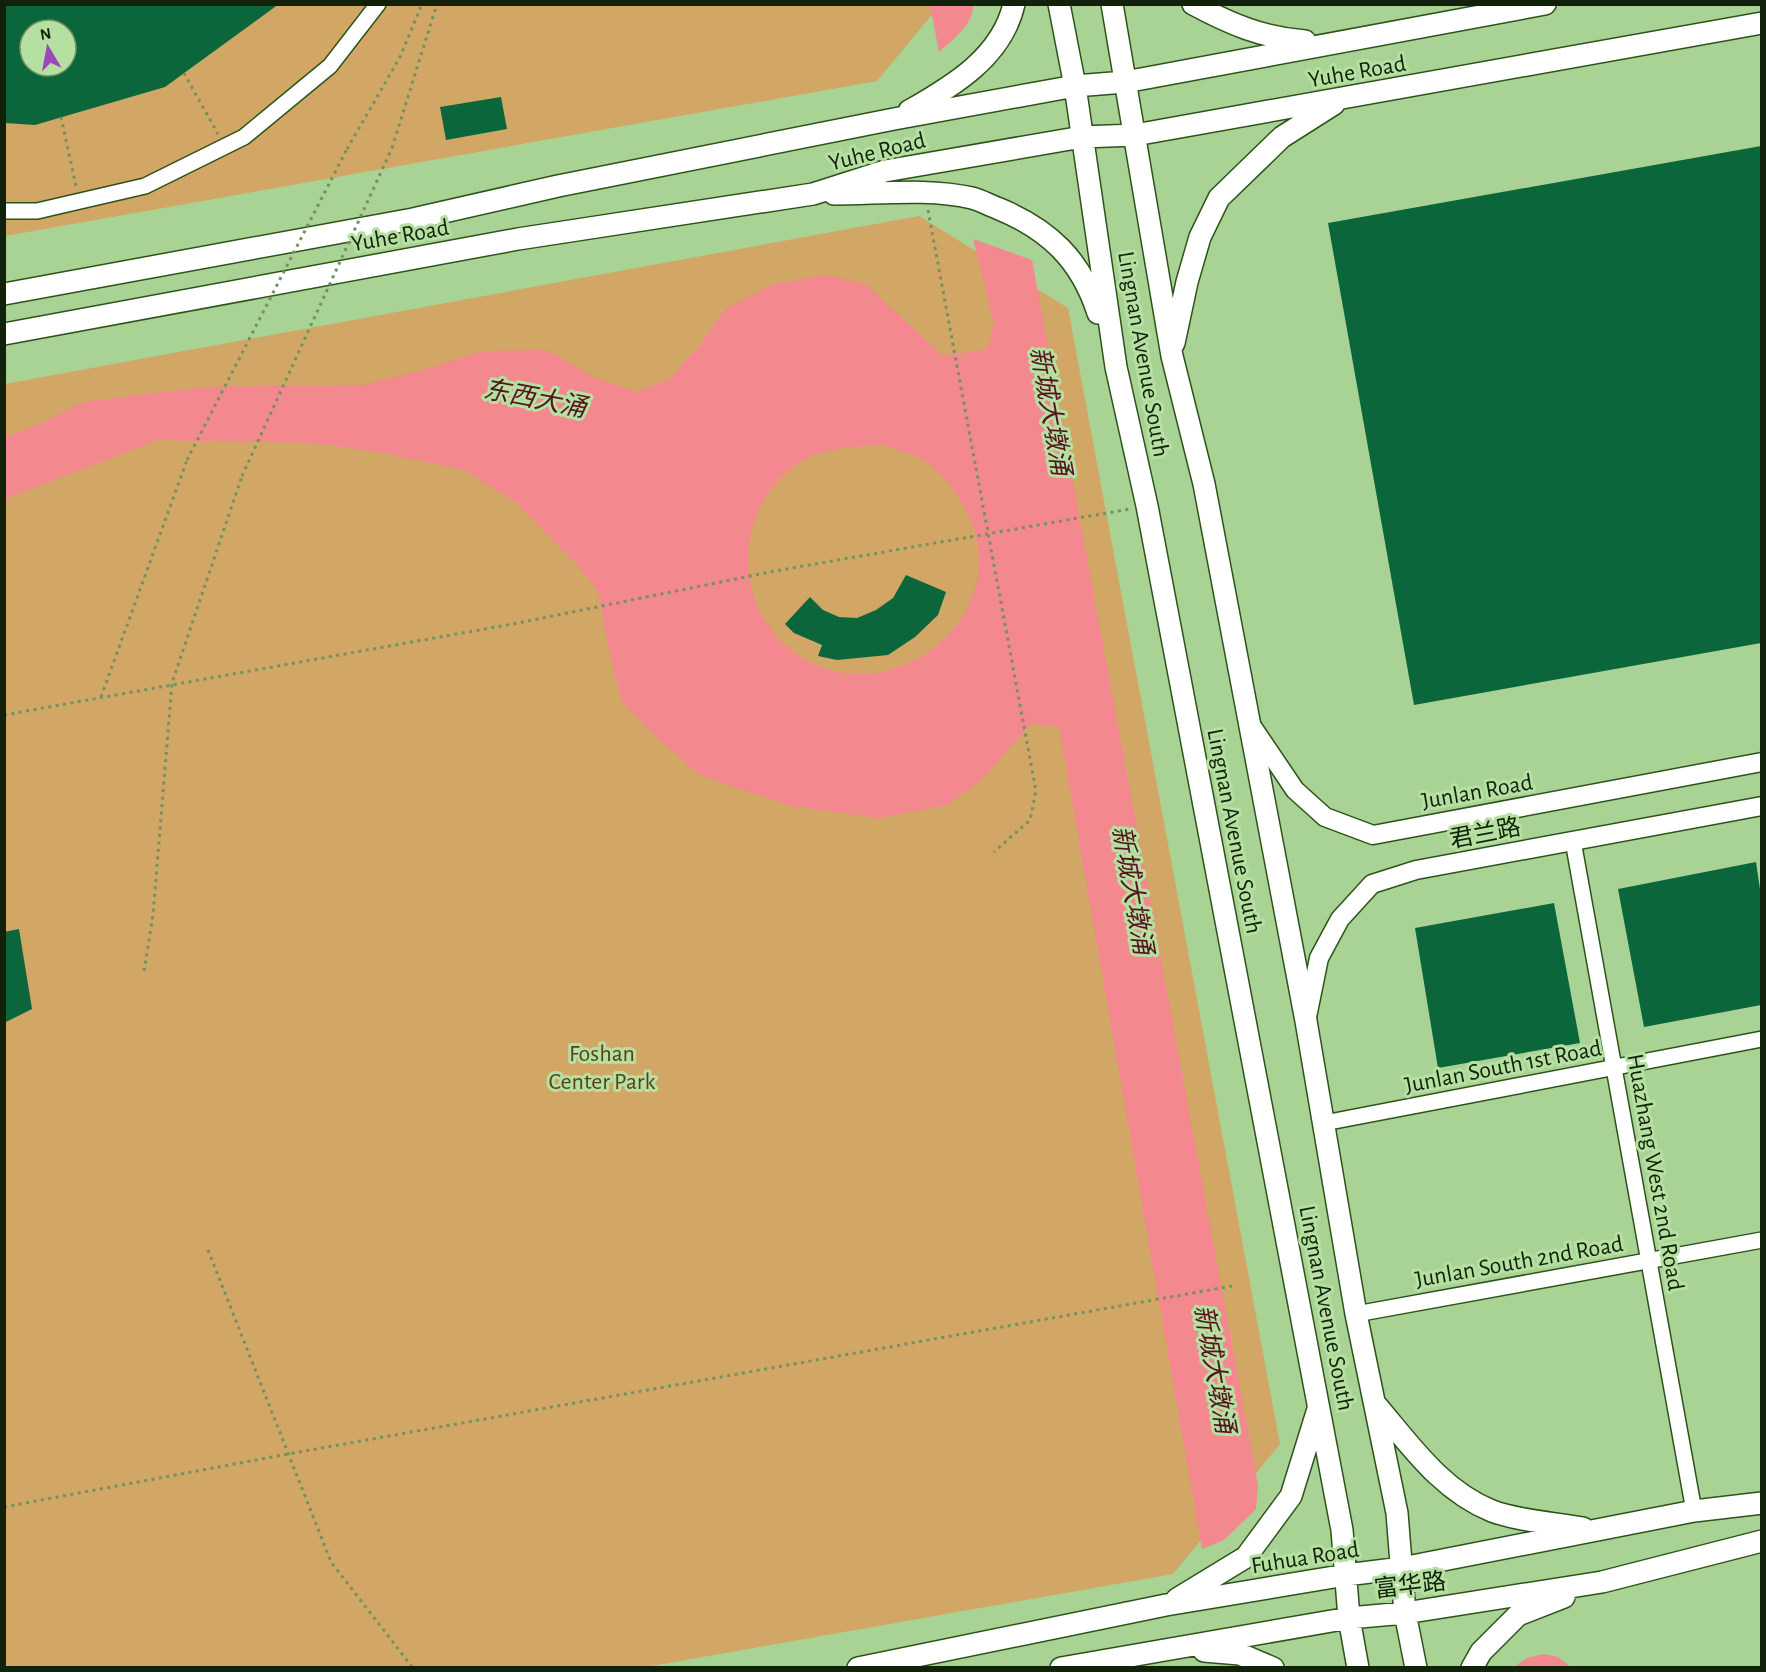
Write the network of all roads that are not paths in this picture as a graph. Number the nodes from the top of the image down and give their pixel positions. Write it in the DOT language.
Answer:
graph roads {
  1 [pos="378,4"];
  2 [pos="1014,4"];
  3 [pos="1059,4"];
  4 [pos="1112,4"];
  5 [pos="1193,4"];
  6 [pos="1545,4"];
  7 [pos="1761,23"];
  8 [pos="1332,43"];
  9 [pos="1125,82"];
  10 [pos="1075,86"];
  11 [pos="1342,99"];
  12 [pos="894,119"];
  13 [pos="1135,135"];
  14 [pos="1082,137"];
  15 [pos="813,195"];
  16 [pos="4,211"];
  17 [pos="4,294"];
  18 [pos="4,334"];
  19 [pos="1172,356"];
  20 [pos="1116,367"];
  21 [pos="1248,720"];
  22 [pos="1761,762"];
  23 [pos="1761,806"];
  24 [pos="1573,841"];
  25 [pos="1306,1021"];
  26 [pos="1761,1039"];
  27 [pos="1614,1067"];
  28 [pos="1324,1123"];
  29 [pos="1761,1240"];
  30 [pos="1649,1260"];
  31 [pos="1356,1314"];
  32 [pos="1374,1403"];
  33 [pos="1320,1406"];
  34 [pos="1761,1503"];
  35 [pos="1694,1511"];
  36 [pos="1596,1531"];
  37 [pos="1761,1540"];
  38 [pos="1402,1568"];
  39 [pos="1346,1575"];
  40 [pos="1602,1582"];
  41 [pos="1166,1605"];
  42 [pos="1405,1613"];
  43 [pos="1349,1618"];
  44 [pos="1170,1649"];
  45 [pos="858,1668"];
  46 [pos="1061,1668"];
  47 [pos="1273,1668"];
  48 [pos="1358,1668"];
  49 [pos="1416,1668"];
  50 [pos="1472,1668"];
  1 -- 16 [label="street"];
  2 -- 12 [label="main road"];
  3 -- 10 [label="main road, Lingnan Avenue South"];
  4 -- 9 [label="main road"];
  5 -- 8 [label="main road"];
  6 -- 8 [label="main road, Yuhe Road"];
  7 -- 11 [label="main road, Yuhe Road"];
  8 -- 9 [label="main road, Yuhe Road"];
  9 -- 10 [label="main road, Yuhe Road"];
  9 -- 13 [label="main road"];
  10 -- 12 [label="main road, Yuhe Road"];
  10 -- 14 [label="main road, Lingnan Avenue South"];
  11 -- 13 [label="main road, Yuhe Road"];
  11 -- 19 [label="main road"];
  12 -- 17 [label="main road, Yuhe Road"];
  13 -- 14 [label="main road, Yuhe Road"];
  13 -- 19 [label="main road"];
  14 -- 15 [label="main road, Yuhe Road"];
  14 -- 20 [label="main road, Lingnan Avenue South"];
  15 -- 18 [label="main road, Yuhe Road"];
  15 -- 20 [label="main road"];
  19 -- 21 [label="main road"];
  20 -- 33 [label="main road, Lingnan Avenue South"];
  21 -- 22 [label="street, Junlan Road"];
  21 -- 25 [label="main road"];
  23 -- 24 [label="street, 君兰路"];
  24 -- 25 [label="street, 君兰路"];
  24 -- 27 [label="street, Huazhang West 2nd Road"];
  25 -- 28 [label="main road"];
  26 -- 27 [label="street, Junlan South 1st Road"];
  27 -- 28 [label="street, Junlan South 1st Road"];
  27 -- 30 [label="street, Huazhang West 2nd Road"];
  28 -- 31 [label="main road"];
  29 -- 30 [label="street, Junlan South 2nd Road"];
  30 -- 31 [label="street, Junlan South 2nd Road"];
  30 -- 35 [label="street, Huazhang West 2nd Road"];
  31 -- 32 [label="main road"];
  32 -- 36 [label="main road"];
  32 -- 38 [label="main road"];
  33 -- 39 [label="main road, Lingnan Avenue South"];
  33 -- 41 [label="main road"];
  34 -- 35 [label="main road, Fuhua Road"];
  35 -- 36 [label="main road, Fuhua Road"];
  36 -- 38 [label="main road, Fuhua Road"];
  37 -- 40 [label="main road, 富华路"];
  38 -- 39 [label="main road, Fuhua Road"];
  38 -- 42 [label="main road"];
  39 -- 41 [label="main road, Fuhua Road"];
  39 -- 43 [label="main road, Lingnan Avenue South"];
  40 -- 42 [label="main road, 富华路"];
  40 -- 50 [label="main road"];
  41 -- 45 [label="main road, Fuhua Road"];
  42 -- 43 [label="main road, 富华路"];
  42 -- 49 [label="main road"];
  43 -- 44 [label="main road, 富华路"];
  43 -- 48 [label="main road, Lingnan Avenue South"];
  44 -- 46 [label="main road, 富华路"];
  44 -- 47 [label="main road"];
}
